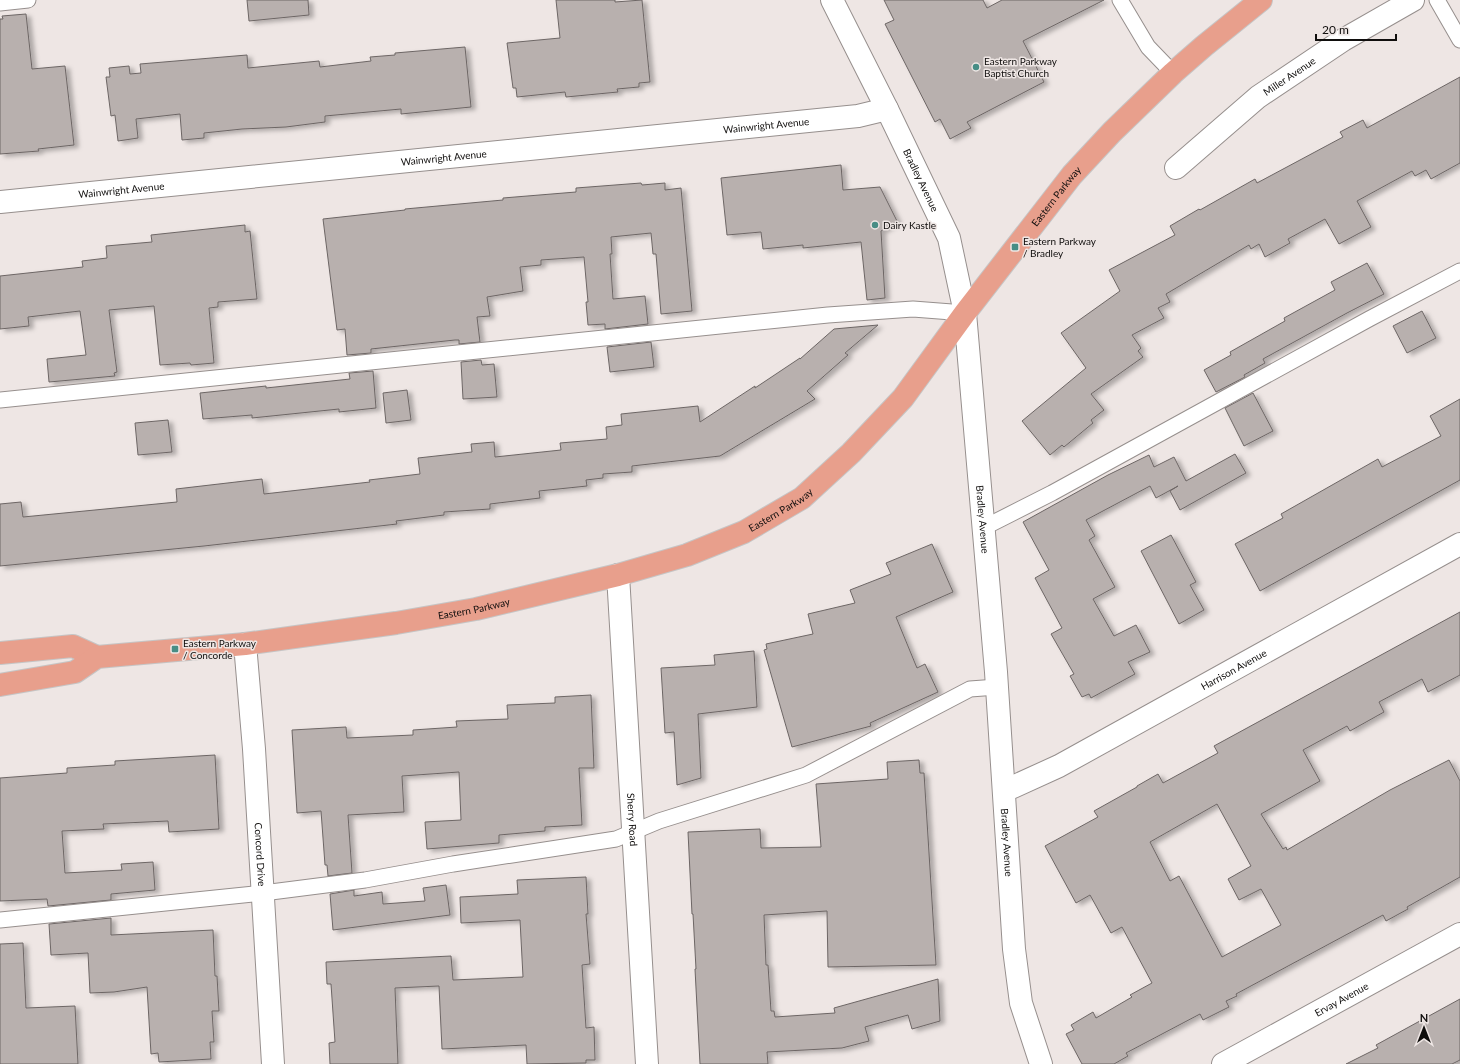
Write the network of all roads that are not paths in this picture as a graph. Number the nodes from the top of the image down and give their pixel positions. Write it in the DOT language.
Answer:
graph roads {
  1 [pos="28,0"];
  2 [pos="832,0"];
  3 [pos="1120,0"];
  4 [pos="1261,0"];
  5 [pos="1413,0"];
  6 [pos="1437,0"];
  7 [pos="0,3"];
  8 [pos="1460,40"];
  9 [pos="1173,72"];
  10 [pos="887,109"];
  11 [pos="1176,168"];
  12 [pos="0,202"];
  13 [pos="1460,271"];
  14 [pos="965,313"];
  15 [pos="0,400"];
  16 [pos="983,528"];
  17 [pos="1460,544"];
  18 [pos="618,575"];
  19 [pos="245,644"];
  20 [pos="0,653"];
  21 [pos="97,657"];
  22 [pos="0,685"];
  23 [pos="997,687"];
  24 [pos="1004,791"];
  25 [pos="633,832"];
  26 [pos="262,893"];
  27 [pos="0,920"];
  28 [pos="1460,934"];
  29 [pos="273,1064"];
  30 [pos="647,1064"];
  31 [pos="1041,1064"];
  32 [pos="1223,1064"];
  1 -- 7 [label="lane"];
  2 -- 10 [label="street, Bradley Avenue"];
  3 -- 9 [label="lane"];
  4 -- 9 [label="main road, Eastern Parkway"];
  5 -- 11 [label="street, Miller Avenue"];
  6 -- 8 [label="lane"];
  9 -- 14 [label="main road, Eastern Parkway"];
  10 -- 12 [label="street, Wainwright Avenue"];
  10 -- 14 [label="street, Bradley Avenue"];
  13 -- 16 [label="lane"];
  14 -- 15 [label="lane"];
  14 -- 16 [label="street, Bradley Avenue"];
  14 -- 18 [label="main road, Eastern Parkway"];
  16 -- 23 [label="street, Bradley Avenue"];
  17 -- 24 [label="street, Harrison Avenue"];
  18 -- 19 [label="main road, Eastern Parkway"];
  18 -- 25 [label="street, Sherry Road"];
  19 -- 21 [label="main road, Eastern Parkway"];
  19 -- 26 [label="street, Concord Drive"];
  20 -- 21 [label="main road, Eastern Parkway"];
  21 -- 22 [label="main road, Eastern Parkway"];
  23 -- 24 [label="street, Bradley Avenue"];
  23 -- 25 [label="lane"];
  24 -- 31 [label="street, Bradley Avenue"];
  25 -- 26 [label="lane"];
  25 -- 30 [label="street, Sherry Road"];
  26 -- 27 [label="lane"];
  26 -- 29 [label="street, Concord Drive"];
  28 -- 32 [label="street, Ervay Avenue"];
}
